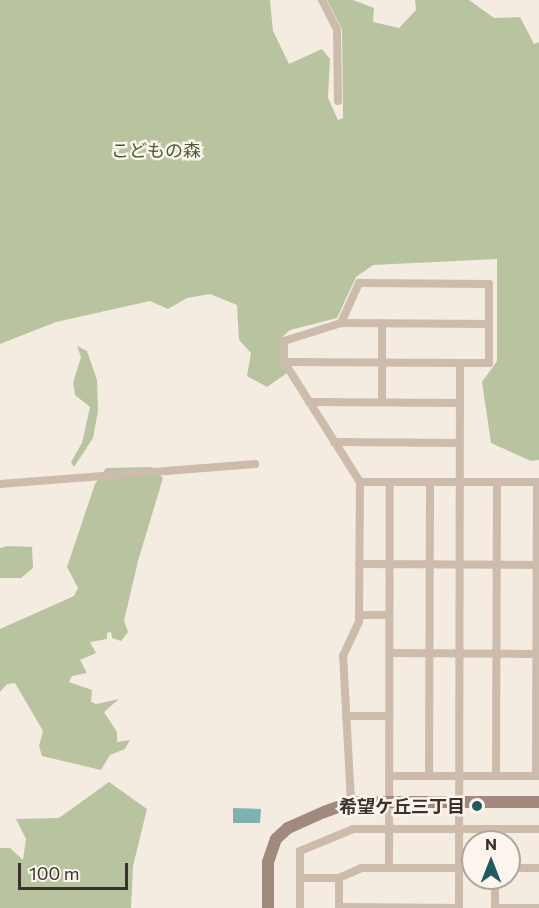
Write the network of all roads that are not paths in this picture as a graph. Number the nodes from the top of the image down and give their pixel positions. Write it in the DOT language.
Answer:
graph roads {
  1 [pos="322,0"];
  2 [pos="338,102"];
  3 [pos="341,323"];
  4 [pos="382,323"];
  5 [pos="489,324"];
  6 [pos="284,362"];
  7 [pos="382,363"];
  8 [pos="460,363"];
  9 [pos="309,402"];
  10 [pos="382,402"];
  11 [pos="459,403"];
  12 [pos="334,442"];
  13 [pos="459,442"];
  14 [pos="255,464"];
  15 [pos="360,482"];
  16 [pos="390,482"];
  17 [pos="430,482"];
  18 [pos="459,482"];
  19 [pos="497,482"];
  20 [pos="538,482"];
  21 [pos="0,484"];
  22 [pos="359,564"];
  23 [pos="430,564"];
  24 [pos="497,564"];
  25 [pos="390,565"];
  26 [pos="459,565"];
  27 [pos="538,565"];
  28 [pos="360,615"];
  29 [pos="389,615"];
  30 [pos="390,653"];
  31 [pos="429,654"];
  32 [pos="459,654"];
  33 [pos="496,654"];
  34 [pos="537,654"];
  35 [pos="346,716"];
  36 [pos="389,716"];
  37 [pos="389,776"];
  38 [pos="429,776"];
  39 [pos="459,776"];
  40 [pos="496,776"];
  41 [pos="538,776"];
  42 [pos="351,802"];
  43 [pos="389,802"];
  44 [pos="459,802"];
  45 [pos="539,802"];
  46 [pos="389,828"];
  47 [pos="459,828"];
  48 [pos="539,829"];
  49 [pos="389,868"];
  50 [pos="459,868"];
  51 [pos="521,868"];
  52 [pos="539,868"];
  53 [pos="300,878"];
  54 [pos="339,878"];
  55 [pos="495,890"];
  56 [pos="339,907"];
  57 [pos="268,908"];
  58 [pos="300,908"];
  59 [pos="459,908"];
  60 [pos="539,908"];
  1 -- 2 [label="street"];
  3 -- 4 [label="street"];
  3 -- 5 [label="street"];
  3 -- 6 [label="street"];
  4 -- 5 [label="street"];
  4 -- 7 [label="street"];
  5 -- 8 [label="street"];
  6 -- 7 [label="street"];
  6 -- 9 [label="street"];
  7 -- 8 [label="street"];
  7 -- 10 [label="street"];
  8 -- 11 [label="street"];
  9 -- 10 [label="street"];
  9 -- 12 [label="street"];
  10 -- 11 [label="street"];
  11 -- 13 [label="street"];
  12 -- 13 [label="street"];
  12 -- 15 [label="street"];
  13 -- 18 [label="street"];
  14 -- 21 [label="street"];
  15 -- 16 [label="street"];
  15 -- 22 [label="street"];
  16 -- 17 [label="street"];
  16 -- 25 [label="street"];
  17 -- 18 [label="street"];
  17 -- 23 [label="street"];
  18 -- 19 [label="street"];
  18 -- 26 [label="street"];
  19 -- 20 [label="street"];
  19 -- 24 [label="street"];
  20 -- 27 [label="street"];
  22 -- 25 [label="street"];
  22 -- 28 [label="street"];
  23 -- 25 [label="street"];
  23 -- 26 [label="street"];
  23 -- 31 [label="street"];
  24 -- 26 [label="street"];
  24 -- 27 [label="street"];
  24 -- 33 [label="street"];
  25 -- 29 [label="street"];
  26 -- 32 [label="street"];
  27 -- 34 [label="street"];
  28 -- 29 [label="street"];
  28 -- 35 [label="street"];
  29 -- 30 [label="street"];
  30 -- 31 [label="street"];
  30 -- 36 [label="street"];
  31 -- 32 [label="street"];
  31 -- 38 [label="street"];
  32 -- 33 [label="street"];
  32 -- 39 [label="street"];
  33 -- 34 [label="street"];
  33 -- 40 [label="street"];
  34 -- 41 [label="street"];
  35 -- 36 [label="street"];
  35 -- 42 [label="street"];
  36 -- 37 [label="street"];
  37 -- 38 [label="street"];
  37 -- 43 [label="street"];
  38 -- 39 [label="street"];
  39 -- 40 [label="street"];
  39 -- 44 [label="street"];
  40 -- 41 [label="street"];
  42 -- 43 [label="street"];
  42 -- 57 [label="street"];
  43 -- 44 [label="street"];
  43 -- 46 [label="street"];
  44 -- 45 [label="street"];
  44 -- 47 [label="street"];
  46 -- 47 [label="street"];
  46 -- 49 [label="street"];
  46 -- 53 [label="street"];
  47 -- 48 [label="street"];
  47 -- 50 [label="street"];
  49 -- 50 [label="street"];
  49 -- 54 [label="street"];
  50 -- 59 [label="street"];
  51 -- 52 [label="street"];
  53 -- 54 [label="street"];
  53 -- 58 [label="street"];
  54 -- 56 [label="street"];
  55 -- 60 [label="street"];
  56 -- 59 [label="street"];
}
